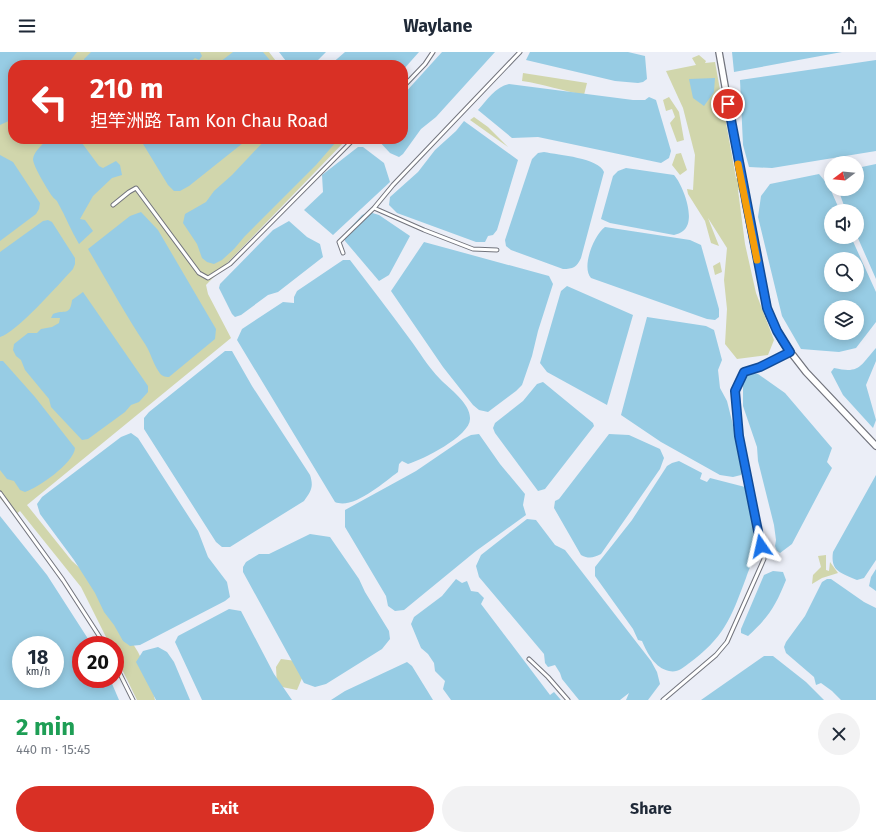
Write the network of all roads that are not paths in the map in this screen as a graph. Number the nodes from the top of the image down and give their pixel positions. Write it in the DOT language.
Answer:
graph roads {
  1 [pos="433,52"];
  2 [pos="520,52"];
  3 [pos="719,52"];
  4 [pos="408,82"];
  5 [pos="349,144"];
  6 [pos="112,205"];
  7 [pos="374,208"];
  8 [pos="497,250"];
  9 [pos="342,253"];
  10 [pos="790,352"];
  11 [pos="876,446"];
  12 [pos="0,493"];
  13 [pos="99,636"];
  14 [pos="529,659"];
  15 [pos="124,682"];
  16 [pos="133,700"];
  17 [pos="568,700"];
  18 [pos="663,700"];
  1 -- 4 [label="lane"];
  2 -- 7 [label="lane"];
  3 -- 10 [label="street"];
  5 -- 6 [label="lane"];
  7 -- 8 [label="lane"];
  7 -- 9 [label="lane"];
  10 -- 11 [label="street"];
  10 -- 18 [label="lane"];
  12 -- 13 [label="lane"];
  14 -- 17 [label="lane"];
  15 -- 16 [label="lane"];
}
